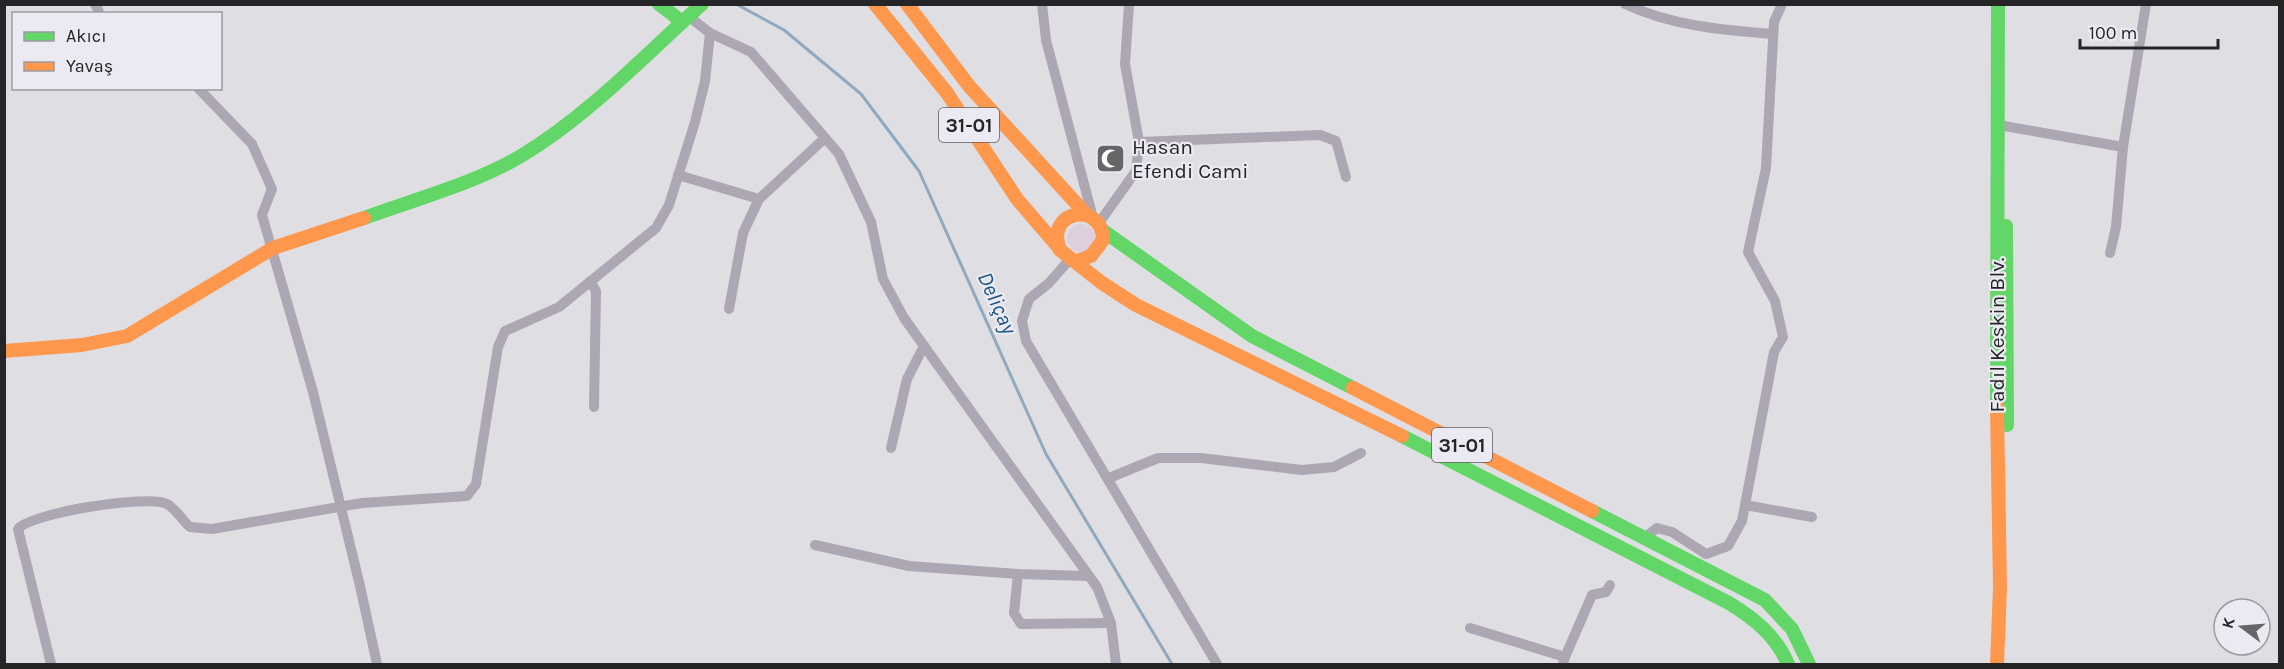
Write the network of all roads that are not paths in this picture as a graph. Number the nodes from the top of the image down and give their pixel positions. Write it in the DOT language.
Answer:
graph roads {
  1 [pos="659,4"];
  2 [pos="875,4"];
  3 [pos="907,4"];
  4 [pos="1042,4"];
  5 [pos="1129,4"];
  6 [pos="1625,4"];
  7 [pos="1782,4"];
  8 [pos="1998,4"];
  9 [pos="2006,4"];
  10 [pos="2146,4"];
  11 [pos="701,5"];
  12 [pos="685,19"];
  13 [pos="710,33"];
  14 [pos="1773,34"];
  15 [pos="200,90"];
  16 [pos="2004,126"];
  17 [pos="825,138"];
  18 [pos="1139,142"];
  19 [pos="2123,147"];
  20 [pos="678,175"];
  21 [pos="1346,177"];
  22 [pos="759,199"];
  23 [pos="1095,221"];
  24 [pos="273,248"];
  25 [pos="1059,248"];
  26 [pos="2110,253"];
  27 [pos="1074,260"];
  28 [pos="590,281"];
  29 [pos="729,309"];
  30 [pos="924,346"];
  31 [pos="4,351"];
  32 [pos="594,407"];
  33 [pos="891,448"];
  34 [pos="1361,453"];
  35 [pos="1109,478"];
  36 [pos="1744,505"];
  37 [pos="341,506"];
  38 [pos="1812,517"];
  39 [pos="1644,538"];
  40 [pos="815,545"];
  41 [pos="1018,574"];
  42 [pos="1089,576"];
  43 [pos="1610,585"];
  44 [pos="1111,623"];
  45 [pos="1470,628"];
  46 [pos="1564,661"];
  47 [pos="51,664"];
  48 [pos="377,664"];
  49 [pos="1116,664"];
  50 [pos="1217,664"];
  51 [pos="1788,664"];
  52 [pos="1809,664"];
  53 [pos="1997,664"];
  54 [pos="2005,664"];
  1 -- 12 [label="main road"];
  2 -- 25 [label="main road, 31-01"];
  3 -- 23 [label="main road, 31-01"];
  4 -- 23 [label="street"];
  5 -- 18 [label="street"];
  6 -- 14 [label="street"];
  7 -- 14 [label="street"];
  8 -- 53 [label="main road, Fadıl Keskin Blv."];
  9 -- 16 [label="main road, Fadıl Keskin Blv."];
  10 -- 19 [label="street"];
  11 -- 12 [label="main road"];
  12 -- 13 [label="street"];
  12 -- 24 [label="main road"];
  13 -- 17 [label="street"];
  13 -- 20 [label="street"];
  14 -- 36 [label="street"];
  15 -- 24 [label="street"];
  16 -- 19 [label="street"];
  16 -- 54 [label="main road, Fadıl Keskin Blv."];
  17 -- 22 [label="street"];
  17 -- 30 [label="street"];
  18 -- 21 [label="street"];
  18 -- 23 [label="street"];
  19 -- 26 [label="street"];
  20 -- 22 [label="street"];
  20 -- 28 [label="street"];
  22 -- 29 [label="street"];
  23 -- 25 [label="main road"];
  23 -- 27 [label="main road"];
  23 -- 39 [label="main road, 31-01"];
  24 -- 31 [label="main road"];
  24 -- 37 [label="street"];
  25 -- 27 [label="main road"];
  27 -- 35 [label="street"];
  27 -- 51 [label="main road, 31-01"];
  28 -- 32 [label="street"];
  28 -- 37 [label="street"];
  30 -- 33 [label="street"];
  30 -- 42 [label="street"];
  34 -- 35 [label="street"];
  35 -- 50 [label="street"];
  36 -- 38 [label="street"];
  36 -- 39 [label="street"];
  37 -- 47 [label="street"];
  37 -- 48 [label="street"];
  39 -- 52 [label="main road, 31-01"];
  40 -- 41 [label="street"];
  41 -- 42 [label="street"];
  41 -- 44 [label="street"];
  42 -- 44 [label="street"];
  43 -- 46 [label="street"];
  44 -- 49 [label="street"];
  45 -- 46 [label="street"];
}
